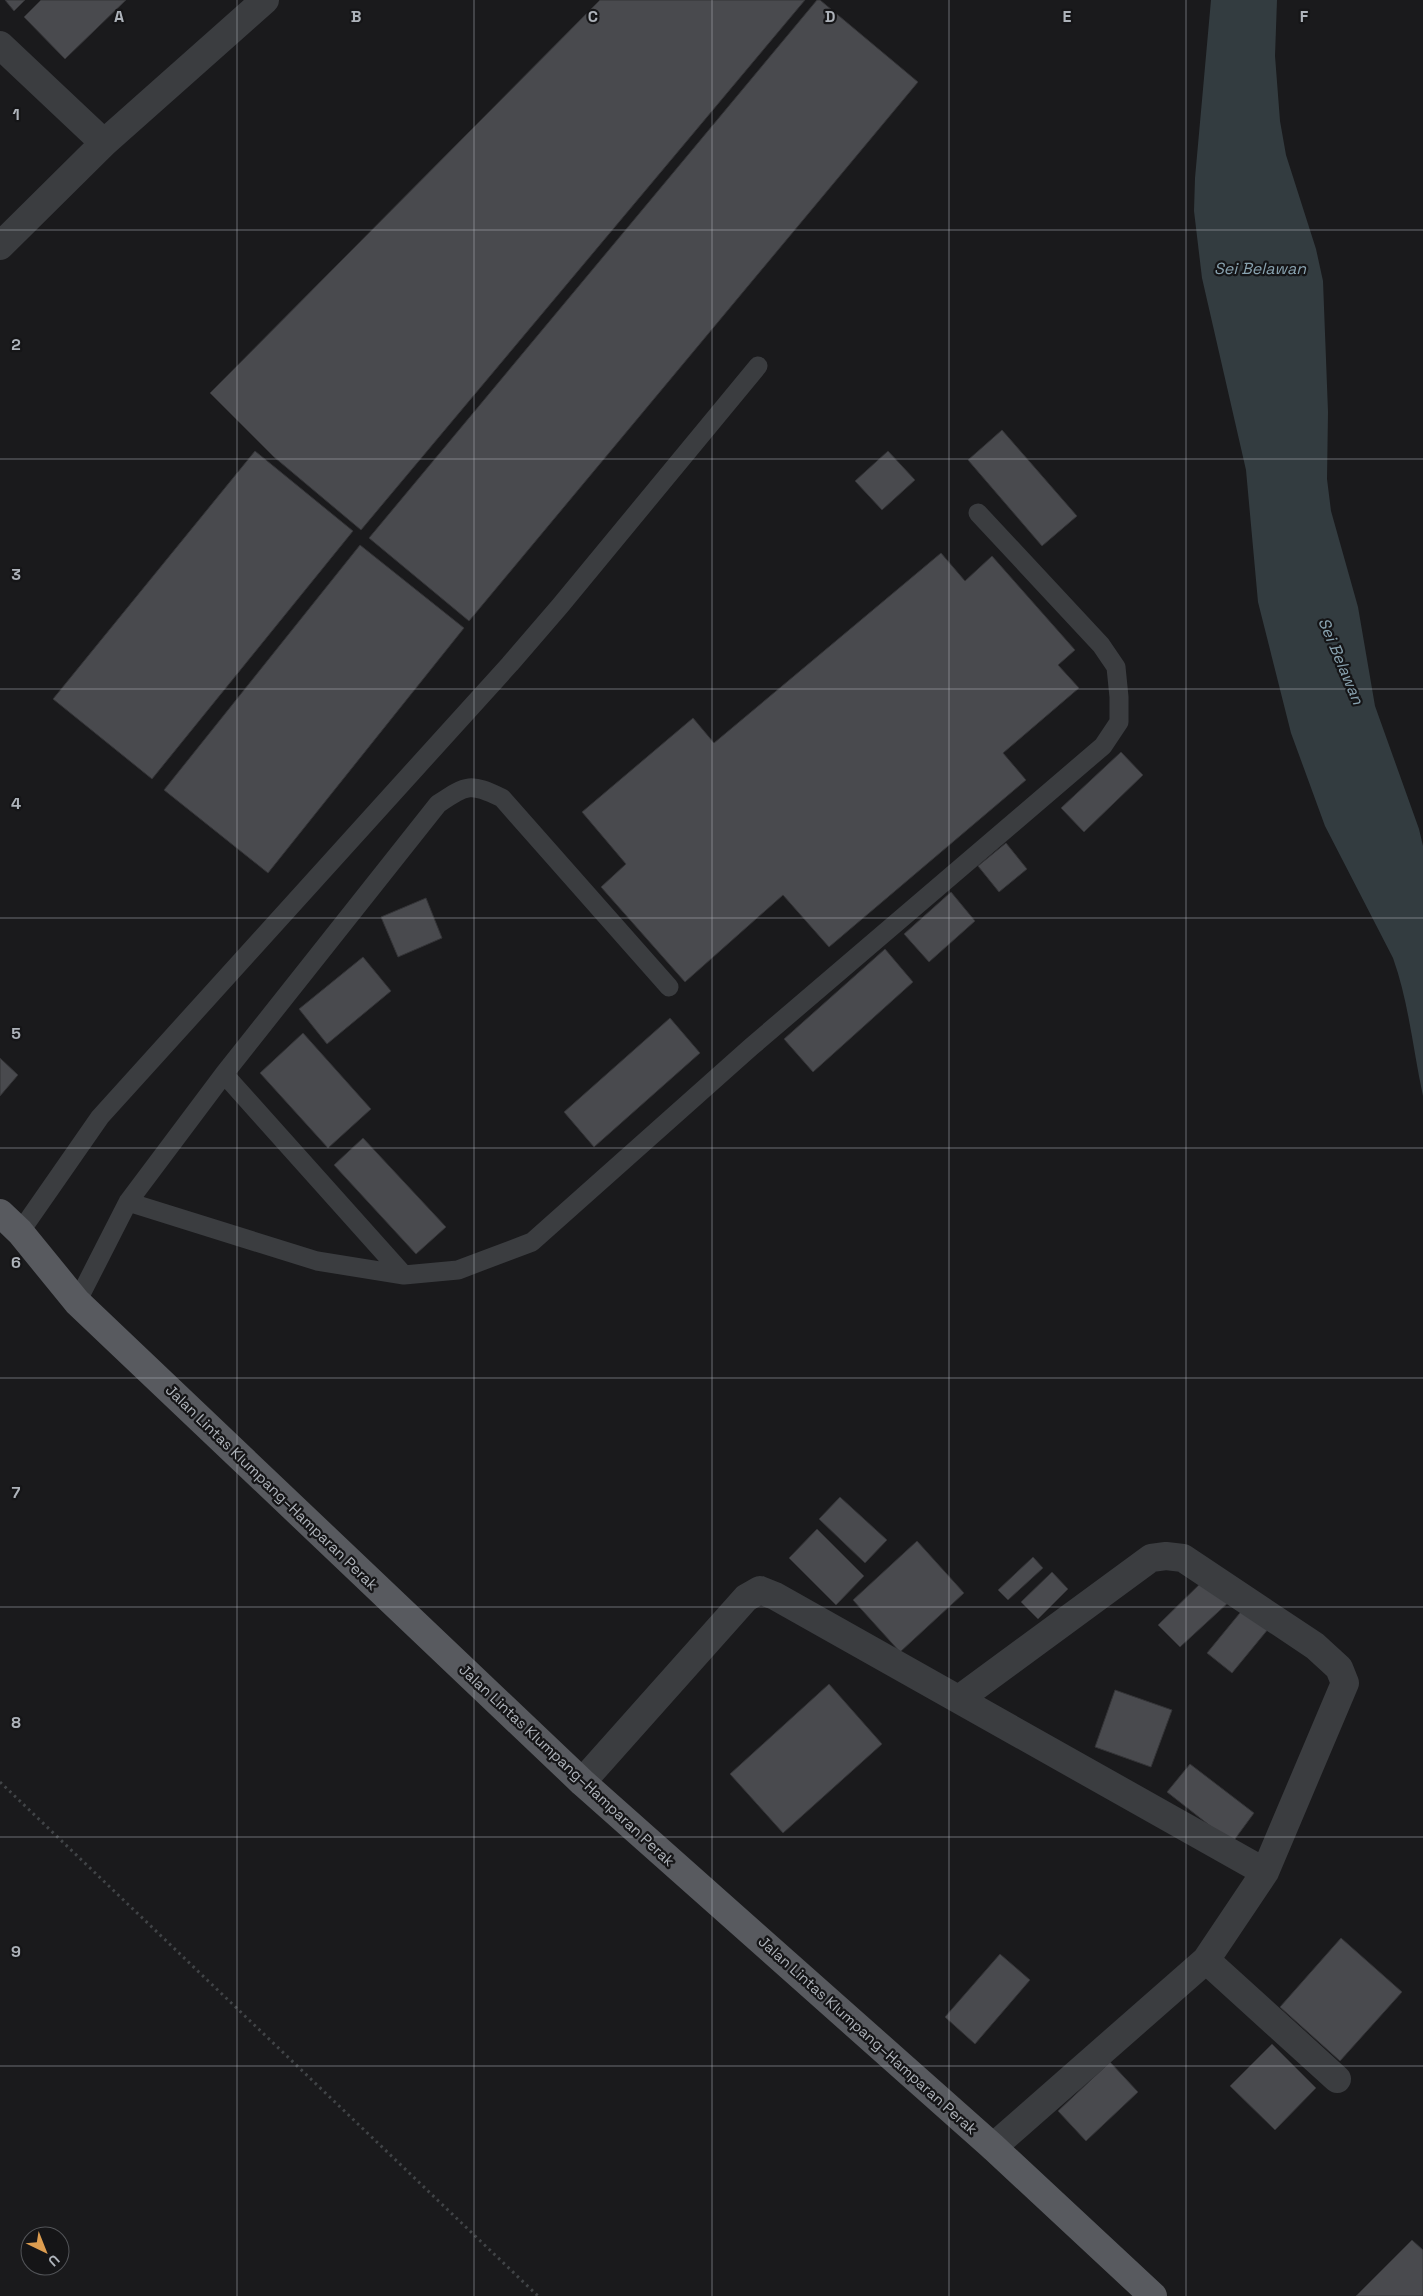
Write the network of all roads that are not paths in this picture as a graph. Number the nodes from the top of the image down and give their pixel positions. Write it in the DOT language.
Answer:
graph roads {
  1 [pos="265,0"];
  2 [pos="0,45"];
  3 [pos="104,143"];
  4 [pos="0,246"];
  5 [pos="758,366"];
  6 [pos="978,513"];
  7 [pos="669,987"];
  8 [pos="224,1074"];
  9 [pos="128,1202"];
  10 [pos="0,1213"];
  11 [pos="20,1232"];
  12 [pos="404,1276"];
  13 [pos="77,1302"];
  14 [pos="959,1700"];
  15 [pos="582,1782"];
  16 [pos="1265,1872"];
  17 [pos="1206,1960"];
  18 [pos="1337,2079"];
  19 [pos="993,2147"];
  20 [pos="1153,2296"];
  1 -- 3 [label="street"];
  2 -- 3 [label="street"];
  3 -- 4 [label="street"];
  5 -- 11 [label="lane"];
  6 -- 12 [label="lane"];
  7 -- 8 [label="lane"];
  8 -- 9 [label="lane"];
  8 -- 12 [label="lane"];
  9 -- 12 [label="lane"];
  9 -- 13 [label="lane"];
  10 -- 11 [label="main road, Jalan Lintas Klumpang–Hamparan Perak"];
  11 -- 13 [label="main road, Jalan Lintas Klumpang–Hamparan Perak"];
  13 -- 15 [label="main road, Jalan Lintas Klumpang–Hamparan Perak"];
  14 -- 15 [label="street"];
  14 -- 16 [label="street"];
  14 -- 16 [label="street"];
  15 -- 19 [label="main road, Jalan Lintas Klumpang–Hamparan Perak"];
  16 -- 17 [label="street"];
  17 -- 18 [label="street"];
  17 -- 19 [label="street"];
  19 -- 20 [label="main road, Jalan Lintas Klumpang–Hamparan Perak"];
}
